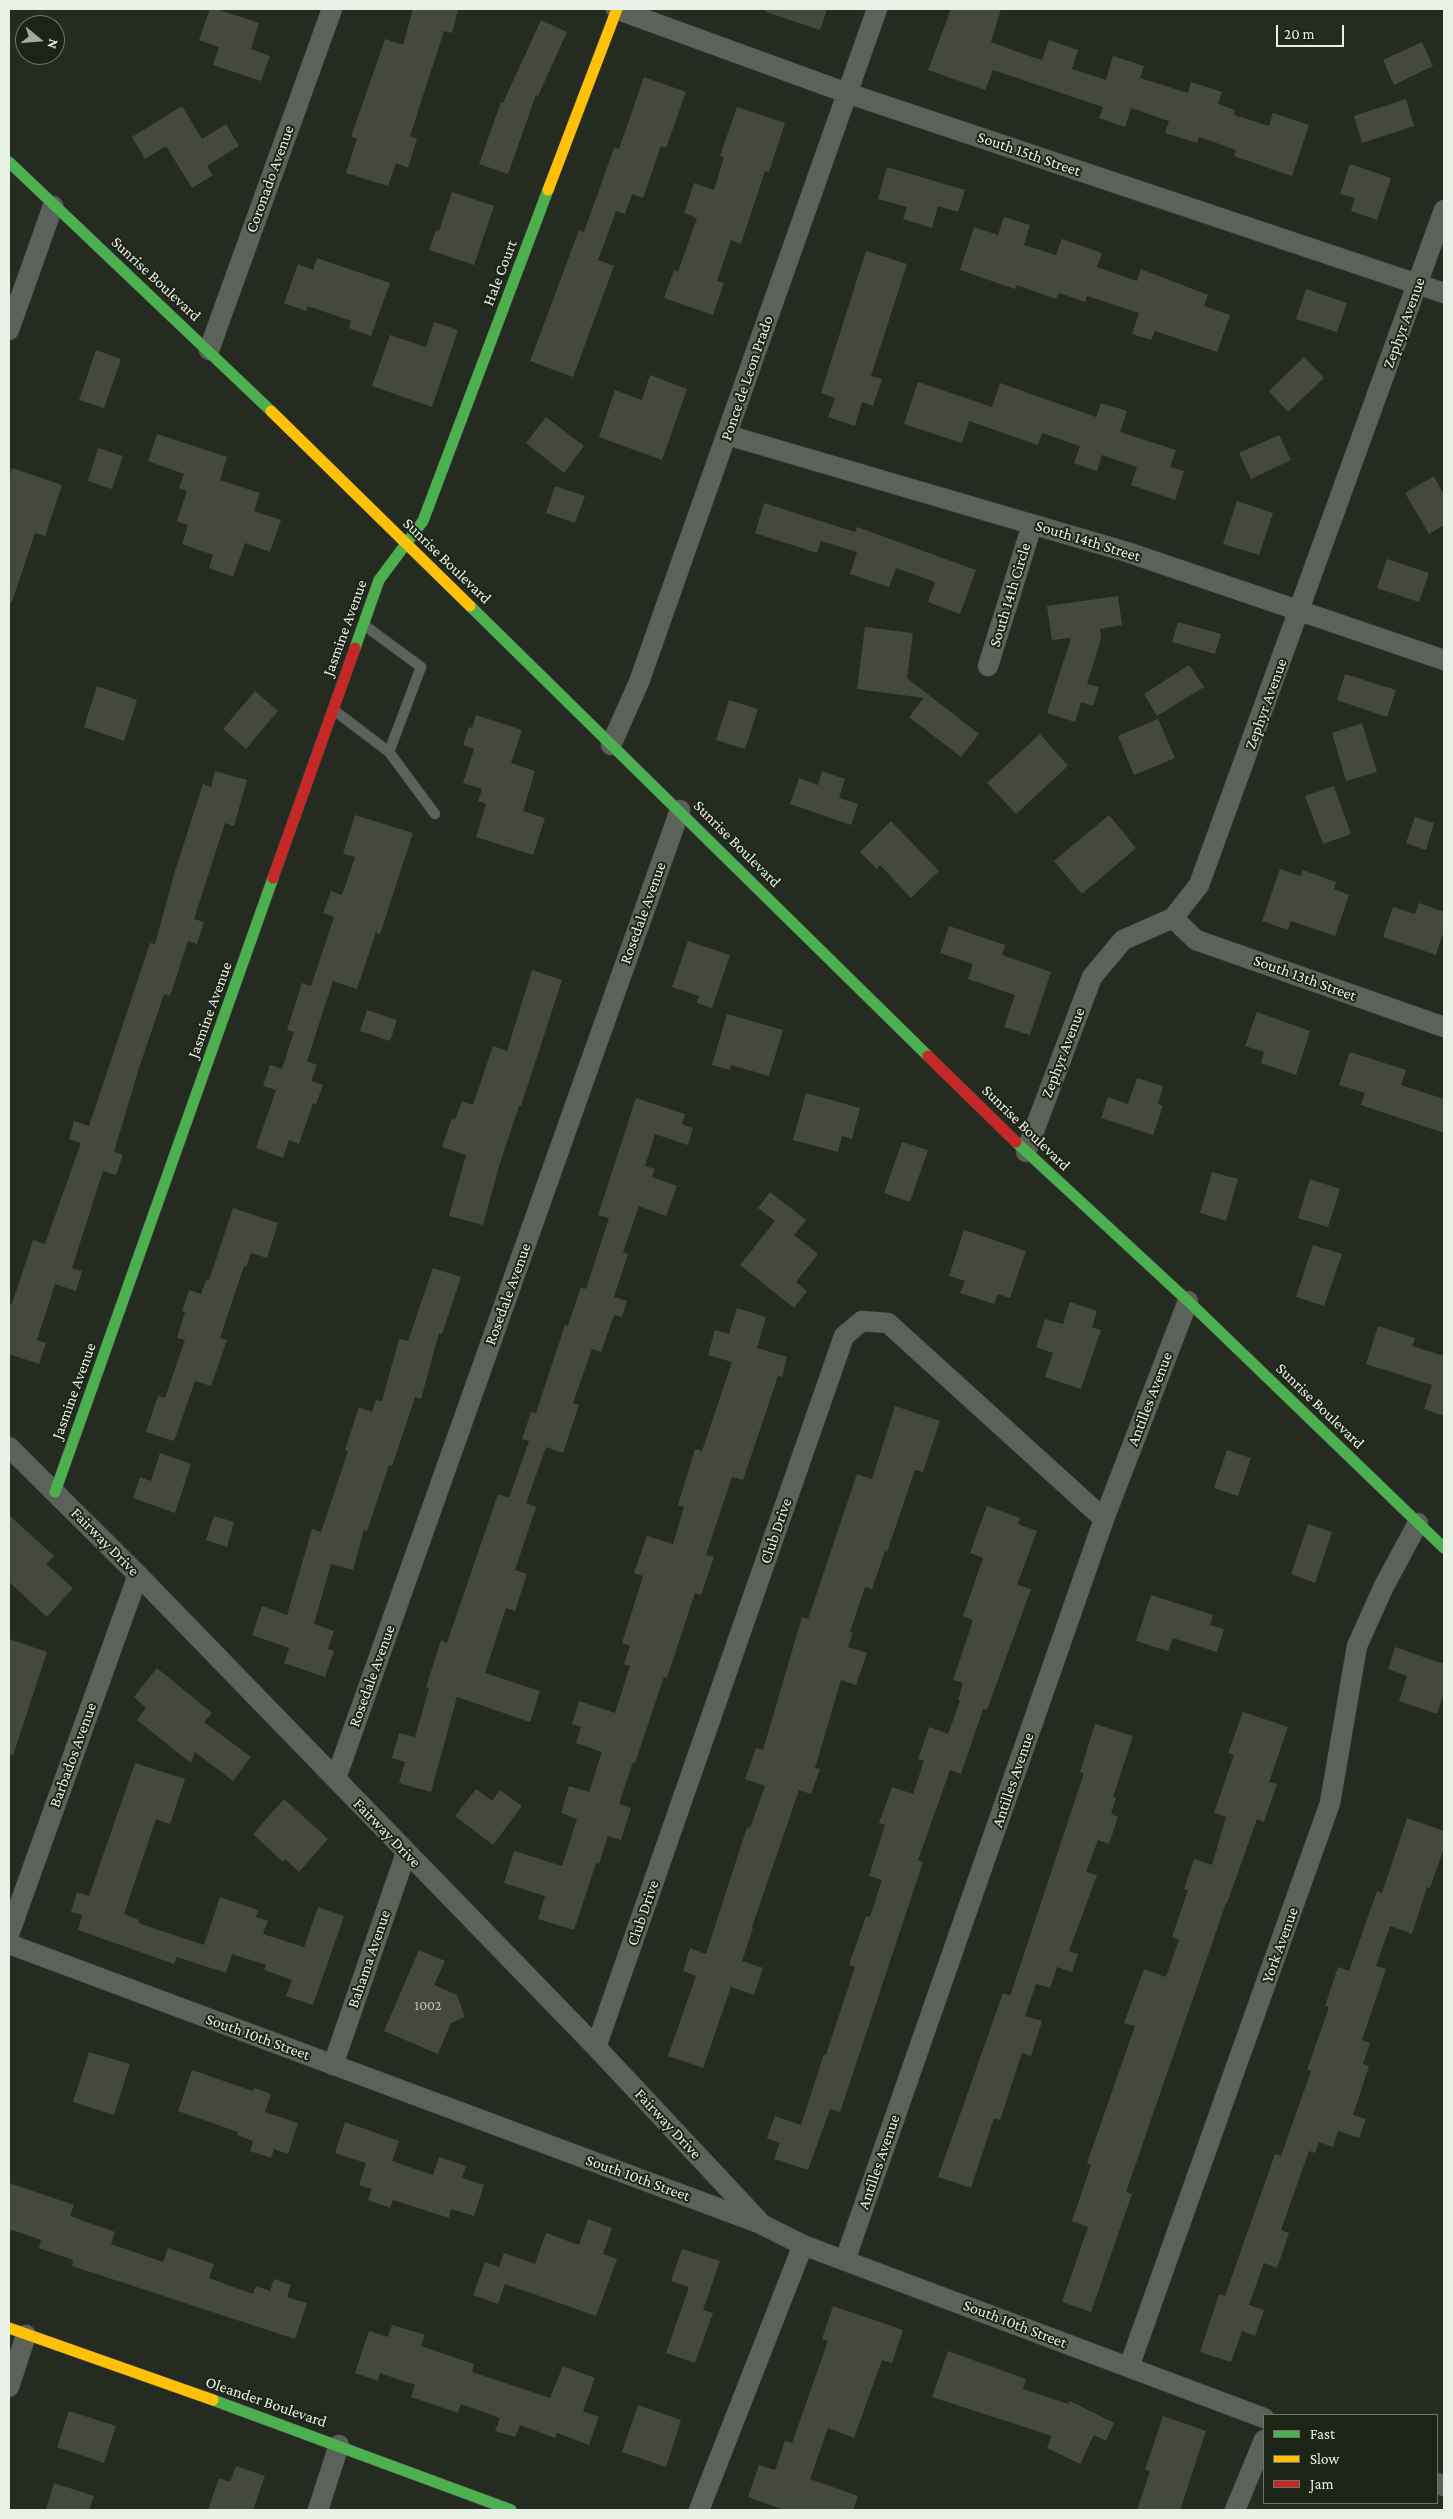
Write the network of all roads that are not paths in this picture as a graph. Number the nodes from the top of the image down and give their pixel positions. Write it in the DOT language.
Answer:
graph roads {
  1 [pos="332,9"];
  2 [pos="617,9"];
  3 [pos="877,9"];
  4 [pos="848,93"];
  5 [pos="9,162"];
  6 [pos="52,206"];
  7 [pos="1444,210"];
  8 [pos="1418,284"];
  9 [pos="1444,293"];
  10 [pos="9,330"];
  11 [pos="209,350"];
  12 [pos="727,435"];
  13 [pos="1032,525"];
  14 [pos="407,545"];
  15 [pos="1300,610"];
  16 [pos="363,624"];
  17 [pos="1444,660"];
  18 [pos="988,666"];
  19 [pos="333,710"];
  20 [pos="611,745"];
  21 [pos="389,752"];
  22 [pos="680,810"];
  23 [pos="434,814"];
  24 [pos="1173,918"];
  25 [pos="1444,1027"];
  26 [pos="1026,1152"];
  27 [pos="1188,1301"];
  28 [pos="9,1447"];
  29 [pos="55,1492"];
  30 [pos="1104,1519"];
  31 [pos="1418,1523"];
  32 [pos="1444,1548"];
  33 [pos="138,1575"];
  34 [pos="336,1778"];
  35 [pos="406,1853"];
  36 [pos="9,1934"];
  37 [pos="9,1944"];
  38 [pos="596,2047"];
  39 [pos="333,2065"];
  40 [pos="761,2224"];
  41 [pos="803,2245"];
  42 [pos="844,2260"];
  43 [pos="17,2331"];
  44 [pos="1130,2367"];
  45 [pos="9,2387"];
  46 [pos="1263,2418"];
  47 [pos="1263,2442"];
  48 [pos="339,2445"];
  49 [pos="318,2510"];
  50 [pos="511,2510"];
  51 [pos="699,2510"];
  52 [pos="1235,2510"];
  1 -- 11 [label="street, Coronado Avenue"];
  2 -- 4 [label="street, South 15th Street"];
  2 -- 14 [label="street, Hale Court"];
  3 -- 4 [label="street, Ponce de Leon Prado"];
  4 -- 8 [label="street, South 15th Street"];
  4 -- 12 [label="street, Ponce de Leon Prado"];
  5 -- 6 [label="street, Sunrise Boulevard"];
  6 -- 10 [label="street"];
  6 -- 11 [label="street, Sunrise Boulevard"];
  7 -- 8 [label="street, Zephyr Avenue"];
  8 -- 9 [label="street, South 15th Street"];
  8 -- 15 [label="street, Zephyr Avenue"];
  11 -- 14 [label="street, Sunrise Boulevard"];
  12 -- 13 [label="street, South 14th Street"];
  12 -- 20 [label="street, Ponce de Leon Prado"];
  13 -- 15 [label="street, South 14th Street"];
  13 -- 18 [label="street, South 14th Circle"];
  14 -- 16 [label="street, Jasmine Avenue"];
  14 -- 20 [label="street, Sunrise Boulevard"];
  15 -- 17 [label="street, South 14th Street"];
  15 -- 24 [label="street, Zephyr Avenue"];
  16 -- 19 [label="street, Jasmine Avenue"];
  16 -- 21 [label="lane"];
  19 -- 21 [label="lane"];
  19 -- 29 [label="street, Jasmine Avenue"];
  20 -- 22 [label="street, Sunrise Boulevard"];
  21 -- 23 [label="lane"];
  22 -- 26 [label="street, Sunrise Boulevard"];
  22 -- 34 [label="street, Rosedale Avenue"];
  24 -- 25 [label="street, South 13th Street"];
  24 -- 26 [label="street, Zephyr Avenue"];
  26 -- 27 [label="street, Sunrise Boulevard"];
  27 -- 30 [label="street, Antilles Avenue"];
  27 -- 31 [label="street, Sunrise Boulevard"];
  28 -- 29 [label="street, Fairway Drive"];
  29 -- 33 [label="street, Fairway Drive"];
  30 -- 38 [label="street, Club Drive"];
  30 -- 42 [label="street, Antilles Avenue"];
  31 -- 32 [label="street, Sunrise Boulevard"];
  31 -- 44 [label="street, York Avenue"];
  33 -- 34 [label="street, Fairway Drive"];
  33 -- 36 [label="street, Barbados Avenue"];
  34 -- 35 [label="street, Fairway Drive"];
  35 -- 38 [label="street, Fairway Drive"];
  35 -- 39 [label="street, Bahama Avenue"];
  37 -- 39 [label="street, South 10th Street"];
  38 -- 40 [label="street, Fairway Drive"];
  39 -- 40 [label="street, South 10th Street"];
  40 -- 41 [label="street, South 10th Street"];
  41 -- 42 [label="street, South 10th Street"];
  41 -- 51 [label="street"];
  42 -- 44 [label="street, South 10th Street"];
  43 -- 45 [label="street"];
  43 -- 48 [label="street, Oleander Boulevard"];
  44 -- 46 [label="street, South 10th Street"];
  47 -- 52 [label="street"];
  48 -- 49 [label="street"];
  48 -- 50 [label="street, Oleander Boulevard"];
}
